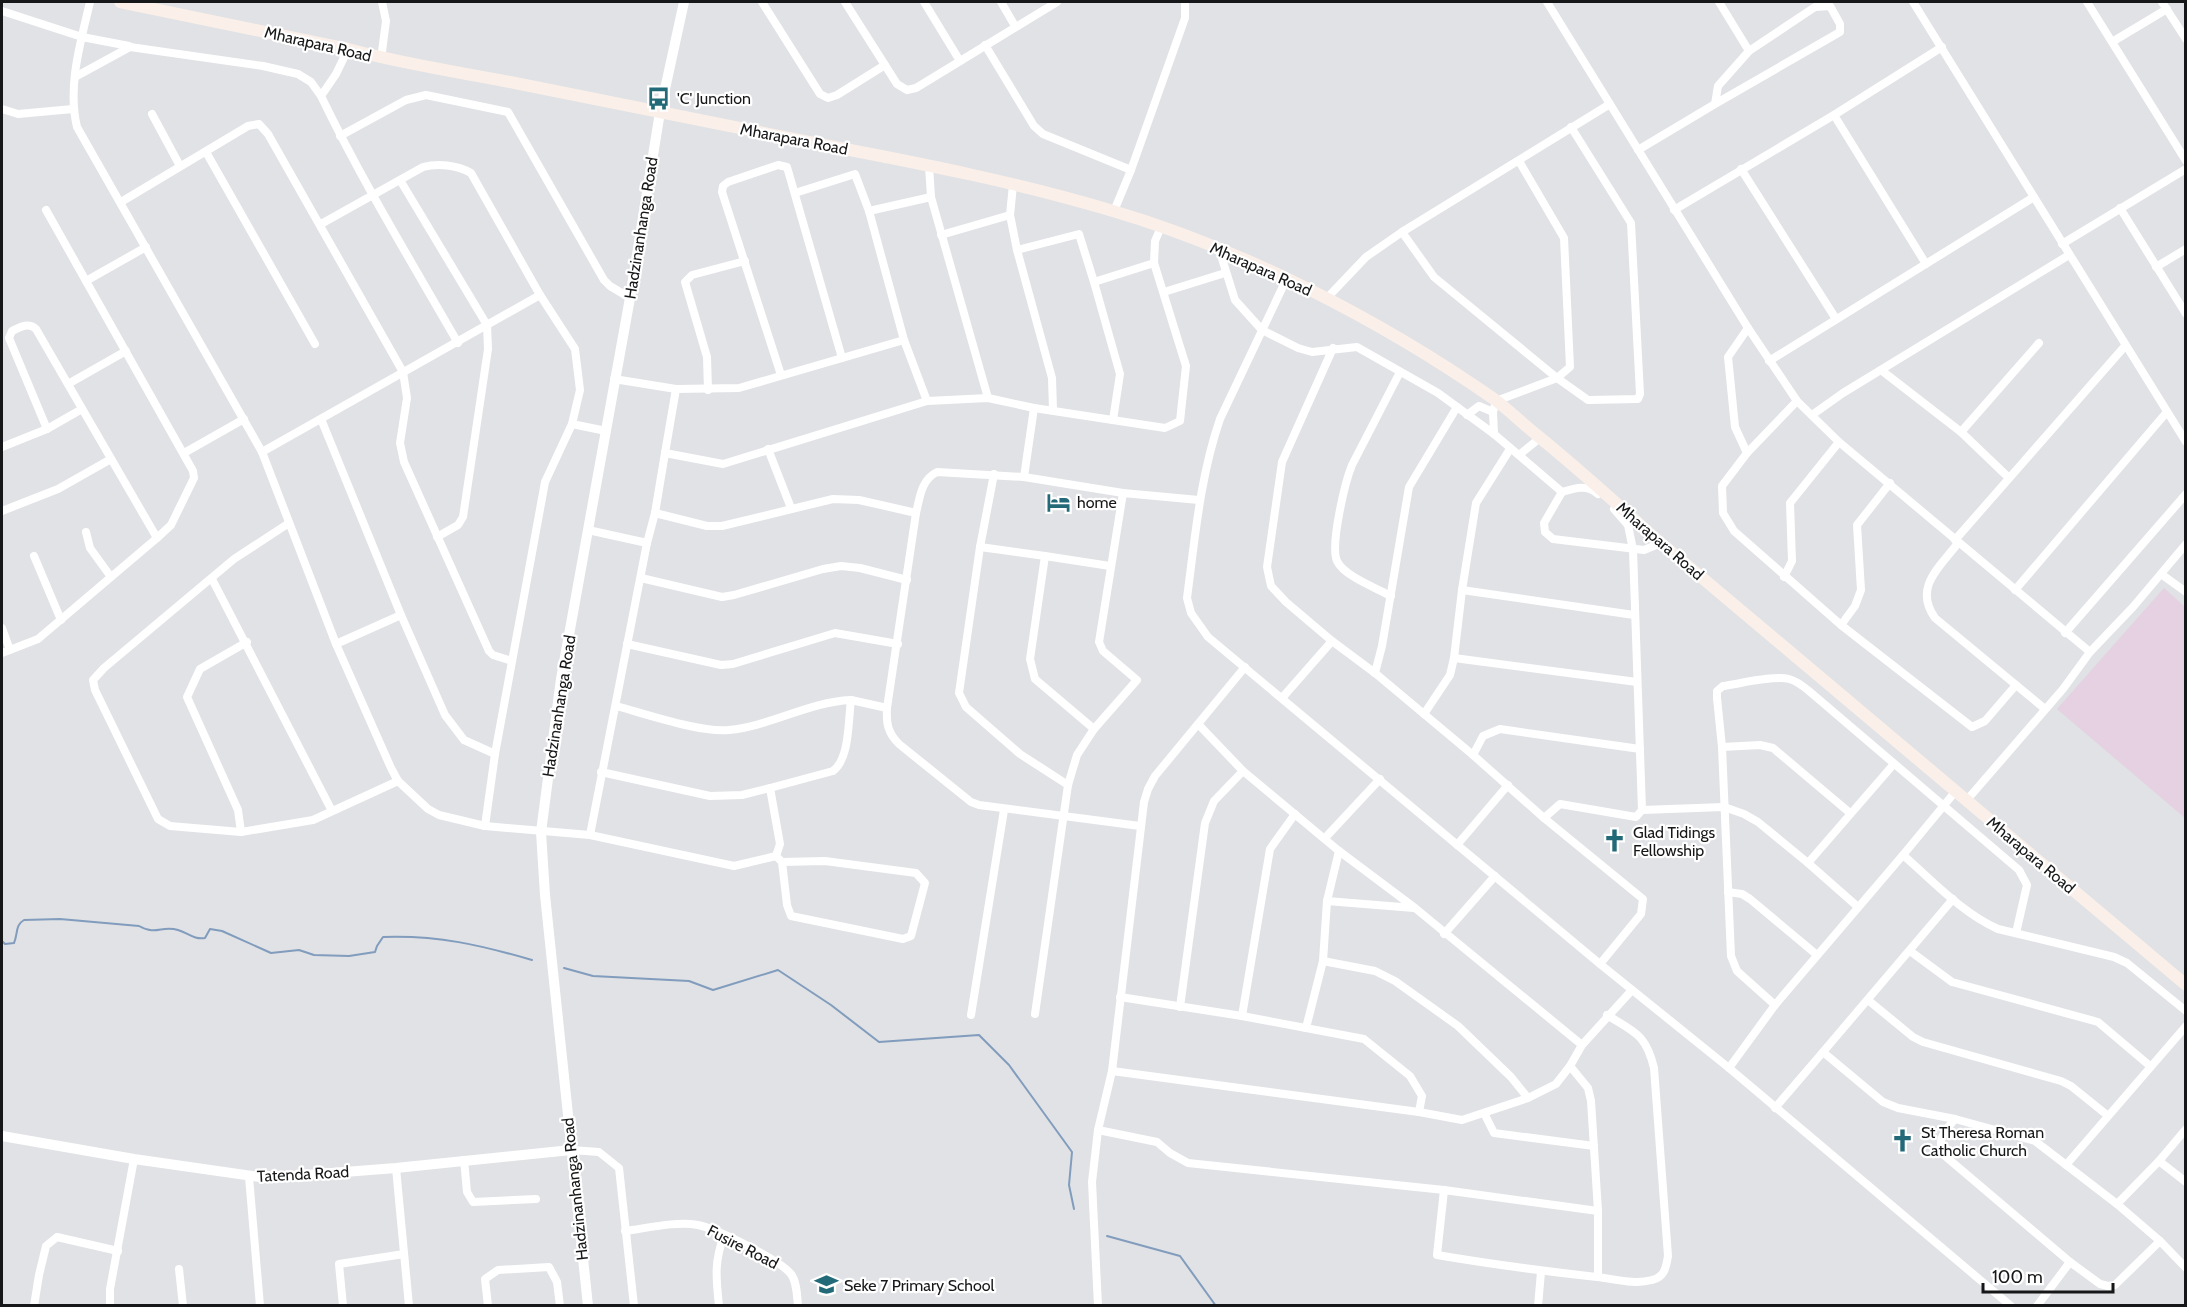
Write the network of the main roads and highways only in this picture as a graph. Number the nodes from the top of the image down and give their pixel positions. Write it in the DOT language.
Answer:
graph roads {
  1 [pos="120,2"];
  2 [pos="2186,985"];
  1 -- 2 [label="main road, Mharapara Road"];
}
